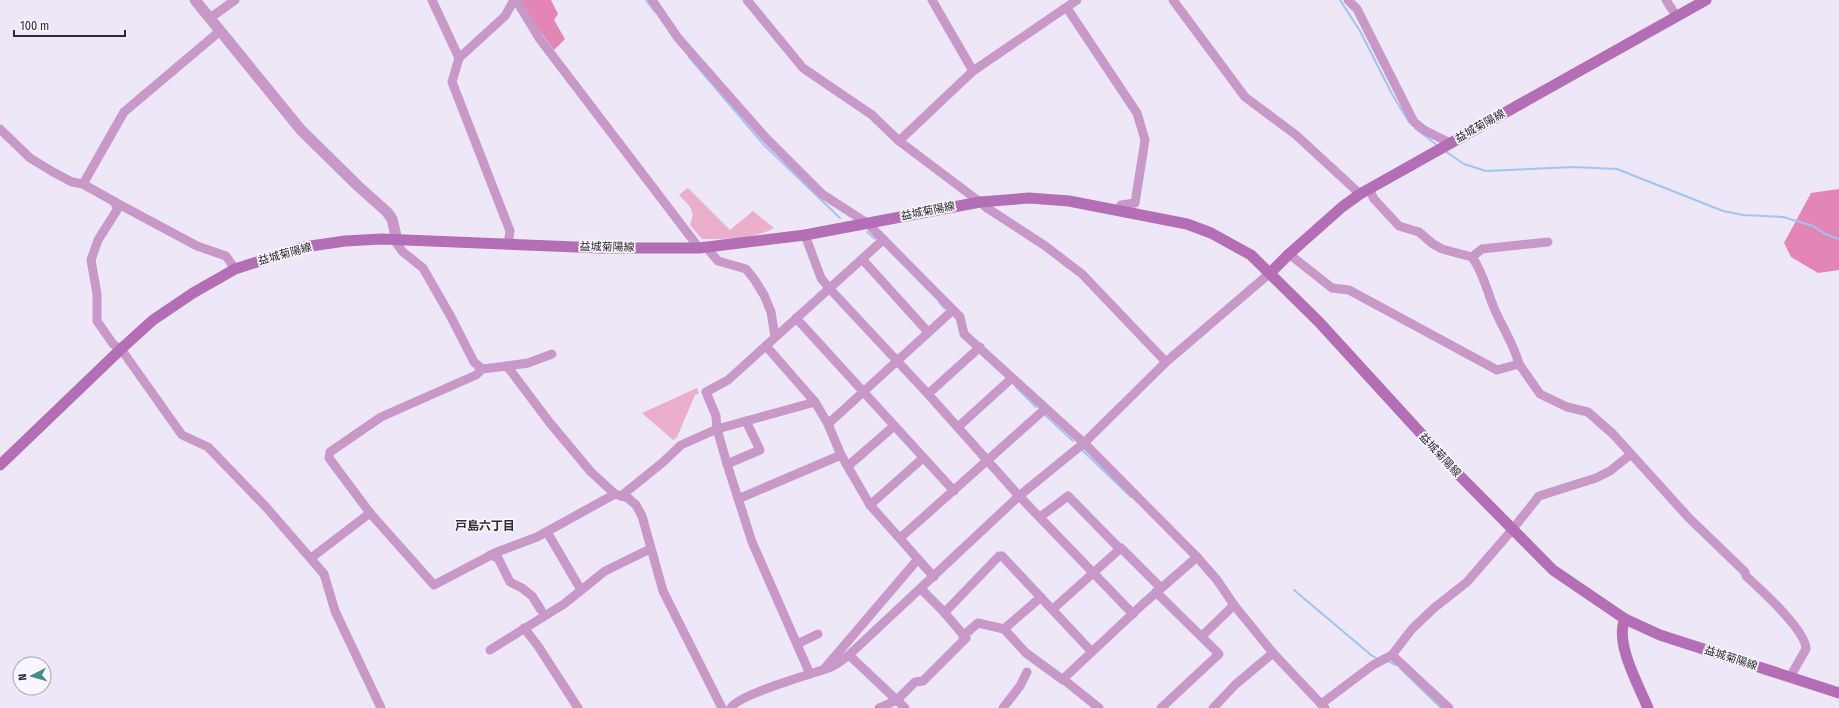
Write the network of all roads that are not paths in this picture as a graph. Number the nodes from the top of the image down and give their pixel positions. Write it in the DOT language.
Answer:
graph roads {
  1 [pos="195,0"];
  2 [pos="234,0"];
  3 [pos="432,0"];
  4 [pos="515,0"];
  5 [pos="652,0"];
  6 [pos="747,0"];
  7 [pos="932,0"];
  8 [pos="1077,0"];
  9 [pos="1173,0"];
  10 [pos="1348,0"];
  11 [pos="1666,0"];
  12 [pos="1706,0"];
  13 [pos="1067,8"];
  14 [pos="1677,16"];
  15 [pos="210,18"];
  16 [pos="220,31"];
  17 [pos="459,58"];
  18 [pos="973,71"];
  19 [pos="0,129"];
  20 [pos="899,142"];
  21 [pos="1448,144"];
  22 [pos="83,184"];
  23 [pos="1364,192"];
  24 [pos="113,201"];
  25 [pos="980,202"];
  26 [pos="1120,211"];
  27 [pos="867,223"];
  28 [pos="805,235"];
  29 [pos="395,240"];
  30 [pos="883,240"];
  31 [pos="1548,242"];
  32 [pos="508,244"];
  33 [pos="703,248"];
  34 [pos="1288,254"];
  35 [pos="1472,257"];
  36 [pos="862,259"];
  37 [pos="235,268"];
  38 [pos="1270,273"];
  39 [pos="829,288"];
  40 [pos="953,310"];
  41 [pos="796,318"];
  42 [pos="928,332"];
  43 [pos="775,337"];
  44 [pos="766,346"];
  45 [pos="980,347"];
  46 [pos="121,348"];
  47 [pos="552,354"];
  48 [pos="897,360"];
  49 [pos="1166,362"];
  50 [pos="1519,364"];
  51 [pos="507,366"];
  52 [pos="482,369"];
  53 [pos="1012,378"];
  54 [pos="863,392"];
  55 [pos="928,394"];
  56 [pos="815,402"];
  57 [pos="1045,409"];
  58 [pos="746,421"];
  59 [pos="828,424"];
  60 [pos="894,426"];
  61 [pos="958,426"];
  62 [pos="717,429"];
  63 [pos="1084,443"];
  64 [pos="1630,455"];
  65 [pos="842,456"];
  66 [pos="924,458"];
  67 [pos="988,459"];
  68 [pos="727,464"];
  69 [pos="0,465"];
  70 [pos="848,466"];
  71 [pos="954,491"];
  72 [pos="618,495"];
  73 [pos="1019,496"];
  74 [pos="738,499"];
  75 [pos="870,504"];
  76 [pos="370,512"];
  77 [pos="1040,517"];
  78 [pos="1512,530"];
  79 [pos="547,532"];
  80 [pos="900,538"];
  81 [pos="650,549"];
  82 [pos="1120,549"];
  83 [pos="490,555"];
  84 [pos="1197,557"];
  85 [pos="311,558"];
  86 [pos="918,558"];
  87 [pos="1093,572"];
  88 [pos="934,577"];
  89 [pos="921,589"];
  90 [pos="581,590"];
  91 [pos="1159,590"];
  92 [pos="1041,597"];
  93 [pos="1234,605"];
  94 [pos="1053,609"];
  95 [pos="541,610"];
  96 [pos="943,611"];
  97 [pos="1133,614"];
  98 [pos="1625,619"];
  99 [pos="524,628"];
  100 [pos="1004,629"];
  101 [pos="818,634"];
  102 [pos="963,636"];
  103 [pos="1202,636"];
  104 [pos="797,644"];
  105 [pos="490,650"];
  106 [pos="1091,651"];
  107 [pos="1273,653"];
  108 [pos="849,655"];
  109 [pos="1392,656"];
  110 [pos="824,669"];
  111 [pos="1027,672"];
  112 [pos="810,674"];
  113 [pos="1790,677"];
  114 [pos="1063,680"];
  115 [pos="1839,693"];
  116 [pos="896,700"];
  117 [pos="1323,706"];
  118 [pos="381,708"];
  119 [pos="578,708"];
  120 [pos="722,708"];
  121 [pos="731,708"];
  122 [pos="879,708"];
  123 [pos="905,708"];
  124 [pos="1003,708"];
  125 [pos="1099,708"];
  126 [pos="1161,708"];
  127 [pos="1213,708"];
  128 [pos="1448,708"];
  129 [pos="1648,708"];
  1 -- 15 [label="street"];
  2 -- 15 [label="street"];
  3 -- 17 [label="street"];
  4 -- 17 [label="street"];
  4 -- 33 [label="street"];
  5 -- 27 [label="street"];
  6 -- 20 [label="street"];
  7 -- 18 [label="street"];
  8 -- 13 [label="street"];
  9 -- 23 [label="street"];
  10 -- 21 [label="street"];
  11 -- 14 [label="street"];
  12 -- 14 [label="main road, 益城菊陽線"];
  13 -- 18 [label="street"];
  13 -- 26 [label="street"];
  14 -- 21 [label="main road, 益城菊陽線"];
  15 -- 16 [label="street"];
  16 -- 22 [label="street"];
  16 -- 29 [label="street"];
  17 -- 32 [label="street"];
  18 -- 20 [label="street"];
  19 -- 22 [label="street"];
  20 -- 25 [label="street"];
  21 -- 23 [label="main road, 益城菊陽線"];
  22 -- 24 [label="street"];
  23 -- 34 [label="main road, 益城菊陽線"];
  23 -- 35 [label="street"];
  24 -- 37 [label="street"];
  24 -- 46 [label="street"];
  25 -- 26 [label="main road, 益城菊陽線"];
  25 -- 27 [label="main road, 益城菊陽線"];
  25 -- 49 [label="street"];
  26 -- 38 [label="main road, 益城菊陽線"];
  27 -- 28 [label="main road, 益城菊陽線"];
  27 -- 30 [label="street"];
  28 -- 33 [label="main road, 益城菊陽線"];
  28 -- 39 [label="street"];
  29 -- 32 [label="main road, 益城菊陽線"];
  29 -- 37 [label="main road, 益城菊陽線"];
  29 -- 52 [label="street"];
  30 -- 36 [label="street"];
  30 -- 40 [label="street"];
  31 -- 35 [label="street"];
  32 -- 33 [label="main road, 益城菊陽線"];
  33 -- 43 [label="street"];
  34 -- 38 [label="main road, 益城菊陽線"];
  34 -- 50 [label="street"];
  35 -- 50 [label="street"];
  36 -- 39 [label="street"];
  36 -- 42 [label="street"];
  37 -- 46 [label="main road, 益城菊陽線"];
  38 -- 49 [label="street"];
  38 -- 78 [label="main road, 益城菊陽線"];
  39 -- 41 [label="street"];
  39 -- 48 [label="street"];
  40 -- 42 [label="street"];
  40 -- 45 [label="street"];
  41 -- 43 [label="street"];
  41 -- 54 [label="street"];
  42 -- 48 [label="street"];
  43 -- 44 [label="street"];
  44 -- 56 [label="street"];
  44 -- 62 [label="street"];
  45 -- 53 [label="street"];
  45 -- 55 [label="street"];
  46 -- 69 [label="main road, 益城菊陽線"];
  46 -- 85 [label="street"];
  47 -- 51 [label="street"];
  48 -- 54 [label="street"];
  48 -- 55 [label="street"];
  49 -- 63 [label="street"];
  50 -- 64 [label="street"];
  51 -- 52 [label="street"];
  51 -- 72 [label="street"];
  52 -- 76 [label="street"];
  53 -- 57 [label="street"];
  53 -- 61 [label="street"];
  54 -- 59 [label="street"];
  54 -- 60 [label="street"];
  55 -- 61 [label="street"];
  56 -- 58 [label="street"];
  56 -- 59 [label="street"];
  57 -- 63 [label="street"];
  57 -- 67 [label="street"];
  58 -- 62 [label="street"];
  58 -- 68 [label="street"];
  59 -- 65 [label="street"];
  60 -- 66 [label="street"];
  60 -- 70 [label="street"];
  61 -- 67 [label="street"];
  62 -- 68 [label="street"];
  62 -- 72 [label="street"];
  63 -- 73 [label="street"];
  63 -- 84 [label="street"];
  64 -- 78 [label="street"];
  64 -- 113 [label="street"];
  65 -- 70 [label="street"];
  65 -- 74 [label="street"];
  66 -- 71 [label="street"];
  66 -- 75 [label="street"];
  67 -- 71 [label="street"];
  67 -- 73 [label="street"];
  68 -- 74 [label="street"];
  70 -- 75 [label="street"];
  71 -- 80 [label="street"];
  72 -- 79 [label="street"];
  72 -- 81 [label="street"];
  73 -- 77 [label="street"];
  73 -- 88 [label="street"];
  74 -- 104 [label="street"];
  75 -- 80 [label="street"];
  76 -- 83 [label="street"];
  76 -- 85 [label="street"];
  77 -- 82 [label="street"];
  77 -- 87 [label="street"];
  78 -- 98 [label="main road, 益城菊陽線"];
  78 -- 109 [label="street"];
  79 -- 83 [label="street"];
  79 -- 90 [label="street"];
  80 -- 86 [label="street"];
  81 -- 90 [label="street"];
  81 -- 120 [label="street"];
  82 -- 87 [label="street"];
  82 -- 91 [label="street"];
  83 -- 95 [label="street"];
  84 -- 91 [label="street"];
  84 -- 93 [label="street"];
  85 -- 118 [label="street"];
  86 -- 88 [label="street"];
  86 -- 110 [label="street"];
  87 -- 94 [label="street"];
  87 -- 97 [label="street"];
  88 -- 89 [label="street"];
  89 -- 96 [label="street"];
  89 -- 108 [label="street"];
  90 -- 99 [label="street"];
  91 -- 97 [label="street"];
  91 -- 103 [label="street"];
  92 -- 94 [label="street"];
  92 -- 96 [label="street"];
  92 -- 100 [label="street"];
  93 -- 103 [label="street"];
  93 -- 107 [label="street"];
  94 -- 106 [label="street"];
  96 -- 102 [label="street"];
  97 -- 106 [label="street"];
  98 -- 113 [label="main road, 益城菊陽線"];
  98 -- 129 [label="main road"];
  99 -- 105 [label="street"];
  99 -- 119 [label="street"];
  100 -- 102 [label="street"];
  100 -- 114 [label="street"];
  101 -- 104 [label="street"];
  102 -- 116 [label="street"];
  103 -- 126 [label="street"];
  104 -- 112 [label="street"];
  106 -- 114 [label="street"];
  107 -- 117 [label="street"];
  107 -- 127 [label="street"];
  108 -- 110 [label="street"];
  108 -- 116 [label="street"];
  109 -- 117 [label="street"];
  109 -- 128 [label="street"];
  110 -- 112 [label="street"];
  111 -- 124 [label="street"];
  112 -- 121 [label="street"];
  113 -- 115 [label="main road, 益城菊陽線"];
  114 -- 125 [label="street"];
  116 -- 122 [label="street"];
  116 -- 123 [label="street"];
}
